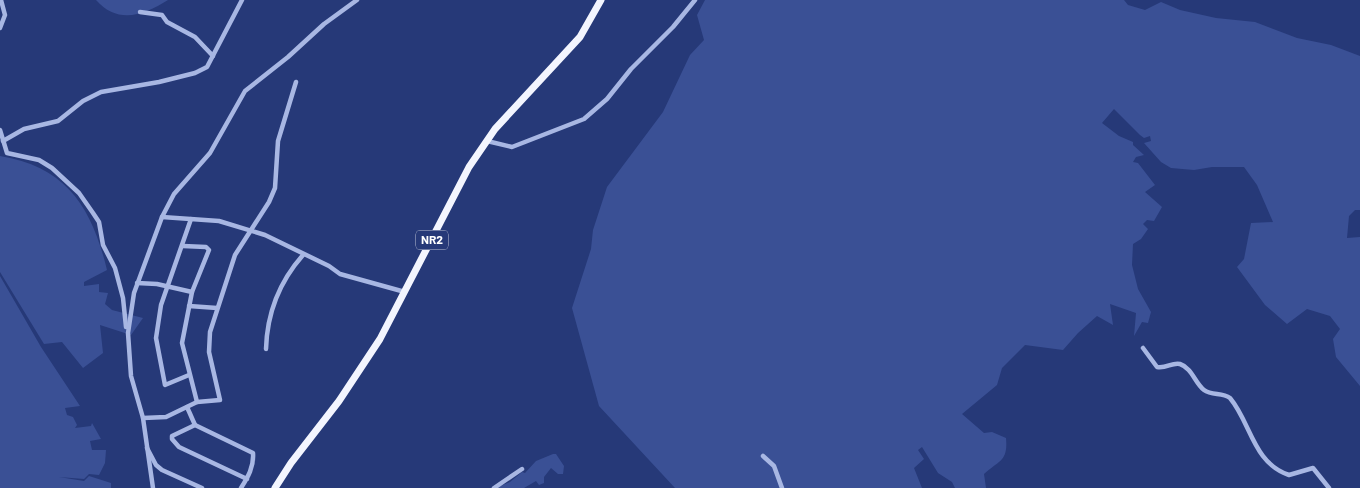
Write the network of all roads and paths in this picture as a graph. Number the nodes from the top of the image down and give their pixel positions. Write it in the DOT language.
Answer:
graph roads {
  1 [pos="0,0"];
  2 [pos="242,0"];
  3 [pos="358,0"];
  4 [pos="600,0"];
  5 [pos="695,0"];
  6 [pos="140,12"];
  7 [pos="0,28"];
  8 [pos="213,56"];
  9 [pos="296,82"];
  10 [pos="0,130"];
  11 [pos="3,141"];
  12 [pos="487,141"];
  13 [pos="162,217"];
  14 [pos="191,219"];
  15 [pos="252,230"];
  16 [pos="183,246"];
  17 [pos="302,255"];
  18 [pos="137,284"];
  19 [pos="168,286"];
  20 [pos="192,292"];
  21 [pos="405,292"];
  22 [pos="189,306"];
  23 [pos="217,308"];
  24 [pos="128,332"];
  25 [pos="1142,348"];
  26 [pos="266,349"];
  27 [pos="189,375"];
  28 [pos="197,402"];
  29 [pos="187,407"];
  30 [pos="142,418"];
  31 [pos="195,425"];
  32 [pos="145,444"];
  33 [pos="763,456"];
  34 [pos="522,469"];
  35 [pos="247,479"];
  36 [pos="153,488"];
  37 [pos="202,488"];
  38 [pos="241,488"];
  39 [pos="274,488"];
  40 [pos="494,488"];
  41 [pos="782,488"];
  42 [pos="1329,488"];
  1 -- 7 [label="street"];
  2 -- 8 [label="street"];
  3 -- 13 [label="street"];
  4 -- 12 [label="highway, NR2"];
  5 -- 12 [label="street"];
  6 -- 8 [label="street"];
  8 -- 11 [label="street"];
  9 -- 15 [label="street"];
  10 -- 11 [label="street"];
  11 -- 24 [label="street"];
  12 -- 21 [label="highway, NR2"];
  13 -- 14 [label="street"];
  13 -- 18 [label="street"];
  14 -- 15 [label="street"];
  14 -- 16 [label="street"];
  15 -- 17 [label="street"];
  15 -- 23 [label="street"];
  16 -- 19 [label="street"];
  16 -- 20 [label="street"];
  17 -- 21 [label="street"];
  17 -- 26 [label="street"];
  18 -- 19 [label="street"];
  18 -- 24 [label="street"];
  19 -- 20 [label="street"];
  19 -- 27 [label="street"];
  20 -- 22 [label="street"];
  21 -- 39 [label="highway, NR2"];
  22 -- 23 [label="street"];
  22 -- 27 [label="street"];
  23 -- 28 [label="street"];
  24 -- 30 [label="street"];
  25 -- 42 [label="street"];
  27 -- 28 [label="street"];
  28 -- 29 [label="street"];
  29 -- 30 [label="street"];
  29 -- 31 [label="street"];
  30 -- 32 [label="street"];
  31 -- 35 [label="street"];
  31 -- 35 [label="street"];
  32 -- 36 [label="street"];
  32 -- 37 [label="street"];
  33 -- 41 [label="street"];
  34 -- 40 [label="street"];
  35 -- 38 [label="street"];
}
